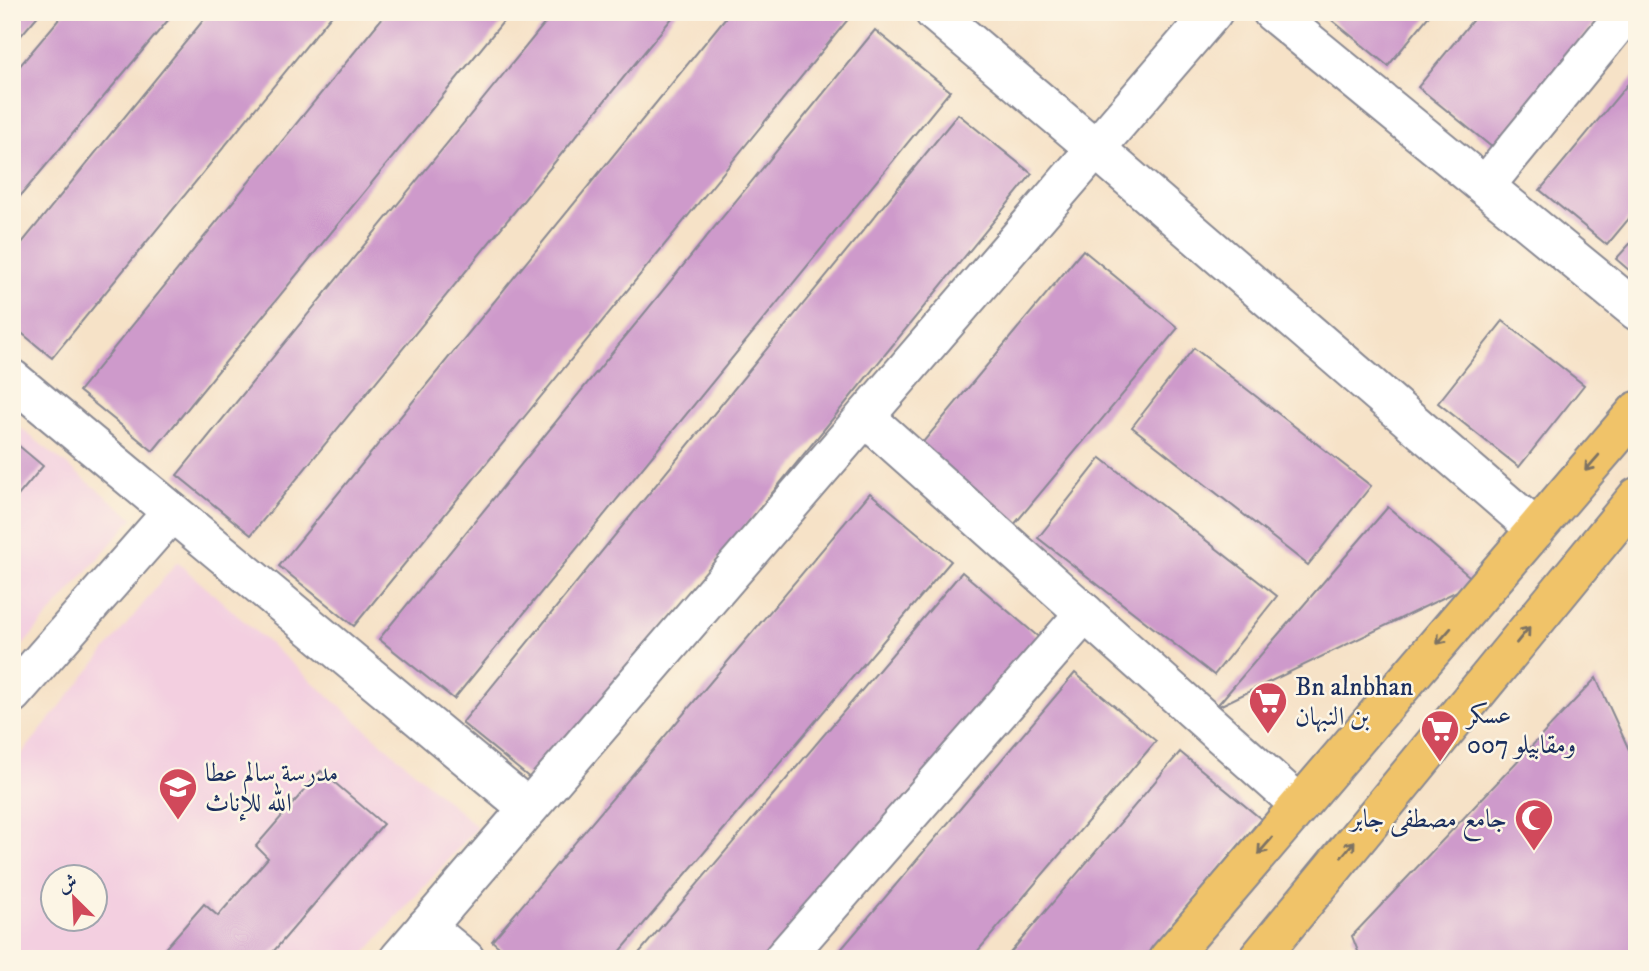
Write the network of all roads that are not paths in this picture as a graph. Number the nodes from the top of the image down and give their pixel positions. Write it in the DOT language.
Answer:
graph roads {
  1 [pos="934,12"];
  2 [pos="1213,12"];
  3 [pos="1272,12"];
  4 [pos="1627,12"];
  5 [pos="1096,149"];
  6 [pos="1485,186"];
  7 [pos="1637,311"];
  8 [pos="12,379"];
  9 [pos="1637,411"];
  10 [pos="865,417"];
  11 [pos="1637,496"];
  12 [pos="172,512"];
  13 [pos="1536,529"];
  14 [pos="1084,613"];
  15 [pos="12,694"];
  16 [pos="1300,805"];
  17 [pos="528,808"];
  18 [pos="426,927"];
  19 [pos="398,959"];
  20 [pos="465,959"];
  21 [pos="783,959"];
  22 [pos="1168,959"];
  23 [pos="1258,959"];
  1 -- 5 [label="street"];
  2 -- 5 [label="street"];
  3 -- 6 [label="street"];
  4 -- 6 [label="street"];
  5 -- 10 [label="street"];
  5 -- 13 [label="street"];
  6 -- 7 [label="street"];
  8 -- 12 [label="street"];
  9 -- 13 [label="main road, one-way"];
  10 -- 14 [label="street"];
  10 -- 17 [label="street"];
  23 -- 11 [label="main road, one-way"];
  12 -- 15 [label="street"];
  12 -- 17 [label="street"];
  13 -- 16 [label="main road, one-way"];
  14 -- 16 [label="street"];
  14 -- 21 [label="street"];
  16 -- 22 [label="main road, one-way"];
  17 -- 18 [label="street"];
  18 -- 19 [label="street"];
  18 -- 20 [label="street"];
}
